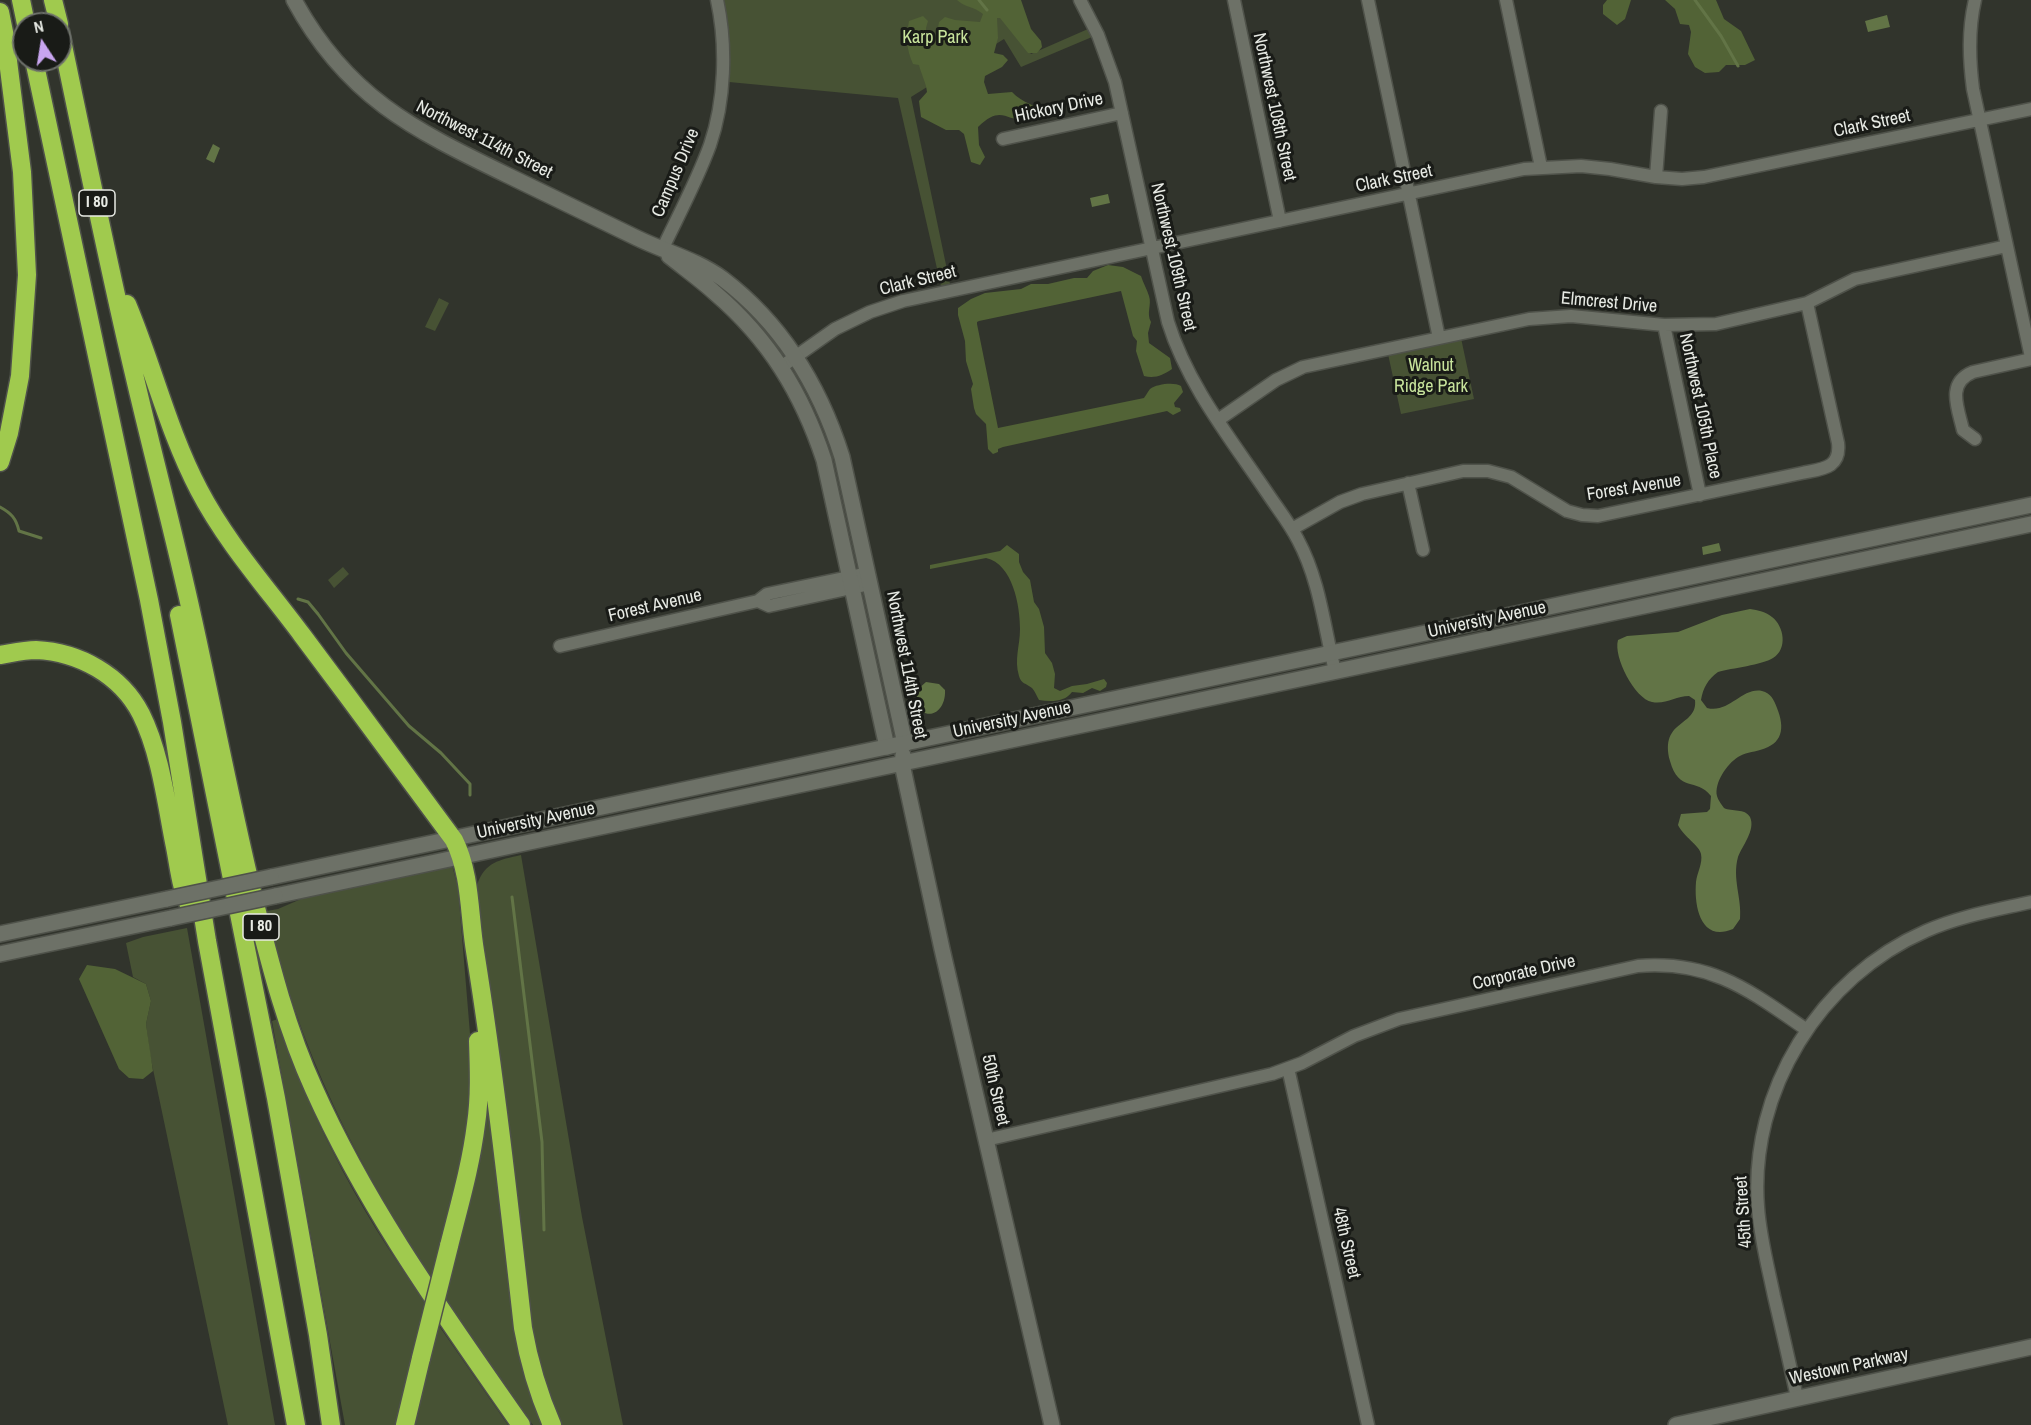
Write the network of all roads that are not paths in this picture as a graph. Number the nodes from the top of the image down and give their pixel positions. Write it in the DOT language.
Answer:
graph roads {
  1 [pos="294,0"];
  2 [pos="717,0"];
  3 [pos="1080,0"];
  4 [pos="1234,0"];
  5 [pos="1368,0"];
  6 [pos="1506,0"];
  7 [pos="1976,0"];
  8 [pos="0,12"];
  9 [pos="37,72"];
  10 [pos="69,72"];
  11 [pos="2031,108"];
  12 [pos="1661,111"];
  13 [pos="1122,113"];
  14 [pos="1979,120"];
  15 [pos="1003,139"];
  16 [pos="1541,167"];
  17 [pos="1656,177"];
  18 [pos="1408,194"];
  19 [pos="1280,221"];
  20 [pos="2007,246"];
  21 [pos="1152,249"];
  22 [pos="662,250"];
  23 [pos="108,258"];
  24 [pos="1807,303"];
  25 [pos="1664,325"];
  26 [pos="1439,338"];
  27 [pos="796,356"];
  28 [pos="2031,358"];
  29 [pos="781,367"];
  30 [pos="134,375"];
  31 [pos="1218,420"];
  32 [pos="1975,439"];
  33 [pos="0,462"];
  34 [pos="1408,483"];
  35 [pos="1700,495"];
  36 [pos="2031,505"];
  37 [pos="2031,524"];
  38 [pos="1292,529"];
  39 [pos="1423,550"];
  40 [pos="869,578"];
  41 [pos="851,583"];
  42 [pos="560,646"];
  43 [pos="1331,653"];
  44 [pos="0,655"];
  45 [pos="1335,671"];
  46 [pos="905,744"];
  47 [pos="887,747"];
  48 [pos="902,764"];
  49 [pos="457,848"];
  50 [pos="2031,902"];
  51 [pos="472,932"];
  52 [pos="0,934"];
  53 [pos="207,941"];
  54 [pos="0,954"];
  55 [pos="1806,1030"];
  56 [pos="1288,1068"];
  57 [pos="986,1140"];
  58 [pos="2031,1347"];
  59 [pos="1797,1398"];
  60 [pos="294,1425"];
  61 [pos="331,1425"];
  62 [pos="405,1425"];
  63 [pos="521,1425"];
  64 [pos="552,1425"];
  65 [pos="1052,1425"];
  66 [pos="1368,1425"];
  67 [pos="1676,1425"];
  1 -- 22 [label="main road, Northwest 114th Street"];
  2 -- 22 [label="street, Campus Drive"];
  3 -- 13 [label="street, Northwest 109th Street"];
  4 -- 19 [label="street, Northwest 108th Street"];
  5 -- 18 [label="street"];
  6 -- 16 [label="street"];
  7 -- 14 [label="street"];
  8 -- 33 [label="highway"];
  9 -- 53 [label="highway, I 80"];
  10 -- 23 [label="highway, I 80"];
  11 -- 14 [label="street, Clark Street"];
  12 -- 17 [label="street"];
  13 -- 15 [label="street, Hickory Drive"];
  13 -- 21 [label="street, Northwest 109th Street"];
  14 -- 17 [label="street, Clark Street"];
  14 -- 20 [label="street"];
  16 -- 17 [label="street, Clark Street"];
  16 -- 18 [label="street, Clark Street"];
  18 -- 19 [label="street, Clark Street"];
  18 -- 26 [label="street"];
  19 -- 21 [label="street, Clark Street"];
  20 -- 24 [label="street, Elmcrest Drive"];
  20 -- 28 [label="street"];
  21 -- 27 [label="street, Clark Street"];
  21 -- 31 [label="street, Northwest 109th Street"];
  22 -- 27 [label="main road, Northwest 114th Street"];
  22 -- 29 [label="main road, Northwest 114th Street"];
  23 -- 30 [label="highway, I 80"];
  23 -- 49 [label="highway"];
  24 -- 25 [label="street, Elmcrest Drive"];
  24 -- 35 [label="street, Forest Avenue"];
  25 -- 26 [label="street, Elmcrest Drive"];
  25 -- 35 [label="street, Northwest 105th Place"];
  26 -- 31 [label="street, Elmcrest Drive"];
  27 -- 29 [label="street, Clark Street"];
  27 -- 40 [label="main road, Northwest 114th Street"];
  28 -- 32 [label="street"];
  29 -- 41 [label="main road, Northwest 114th Street"];
  30 -- 61 [label="highway"];
  30 -- 63 [label="highway, I 80"];
  31 -- 38 [label="street, Northwest 109th Street"];
  34 -- 35 [label="street, Forest Avenue"];
  34 -- 38 [label="street, Forest Avenue"];
  34 -- 39 [label="street"];
  36 -- 43 [label="main road, University Avenue"];
  37 -- 45 [label="main road, University Avenue"];
  38 -- 43 [label="street, Northwest 109th Street"];
  40 -- 41 [label="street, Forest Avenue"];
  40 -- 46 [label="main road, Northwest 114th Street"];
  41 -- 42 [label="street, Forest Avenue"];
  41 -- 47 [label="main road, Northwest 114th Street"];
  43 -- 45 [label="street, Northwest 109th Street"];
  43 -- 46 [label="main road, University Avenue"];
  44 -- 53 [label="highway"];
  45 -- 48 [label="main road, University Avenue"];
  46 -- 47 [label="main road, University Avenue"];
  46 -- 48 [label="main road, Northwest 114th Street"];
  47 -- 48 [label="main road, Northwest 114th Street"];
  47 -- 49 [label="main road, University Avenue"];
  48 -- 49 [label="main road, University Avenue"];
  48 -- 57 [label="main road, 50th Street"];
  49 -- 51 [label="highway"];
  49 -- 52 [label="main road, University Avenue, bridge"];
  49 -- 54 [label="main road, University Avenue, bridge"];
  50 -- 55 [label="street"];
  51 -- 62 [label="highway, bridge"];
  51 -- 64 [label="highway"];
  53 -- 60 [label="highway, I 80"];
  55 -- 56 [label="street, Corporate Drive"];
  55 -- 59 [label="street, 45th Street"];
  56 -- 57 [label="street, Corporate Drive"];
  56 -- 66 [label="street, 48th Street"];
  57 -- 65 [label="main road, 50th Street"];
  58 -- 59 [label="main road, Westown Parkway"];
  59 -- 67 [label="main road, Westown Parkway"];
}
